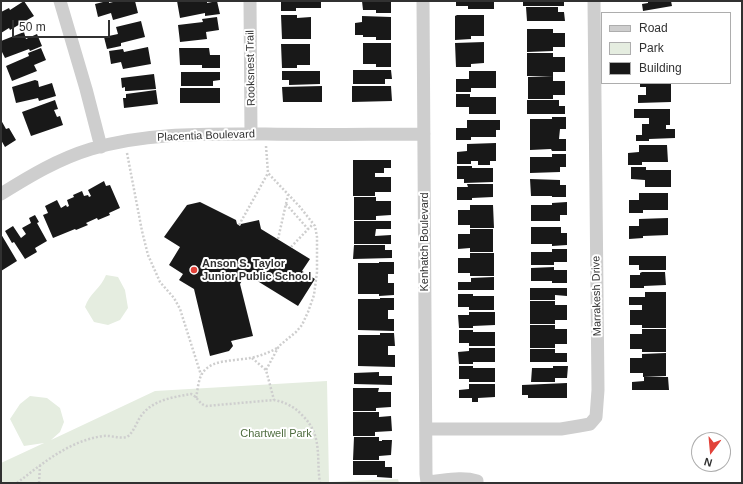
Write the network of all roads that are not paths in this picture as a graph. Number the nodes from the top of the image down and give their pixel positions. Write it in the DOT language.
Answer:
graph roads {
  1 [pos="60,1"];
  2 [pos="250,1"];
  3 [pos="423,1"];
  4 [pos="594,1"];
  5 [pos="251,134"];
  6 [pos="424,134"];
  7 [pos="101,147"];
  8 [pos="1,194"];
  9 [pos="426,429"];
  10 [pos="427,483"];
  11 [pos="477,483"];
  1 -- 7 [label="street"];
  2 -- 5 [label="street, Rooksnest Trail"];
  3 -- 6 [label="street, Kenhatch Boulevard"];
  4 -- 9 [label="street, Marrakesh Drive"];
  5 -- 6 [label="street, Placentia Boulevard"];
  5 -- 7 [label="street, Placentia Boulevard"];
  6 -- 9 [label="street, Kenhatch Boulevard"];
  7 -- 8 [label="street, Placentia Boulevard"];
  9 -- 10 [label="street, Kenhatch Boulevard"];
  10 -- 11 [label="street"];
}
